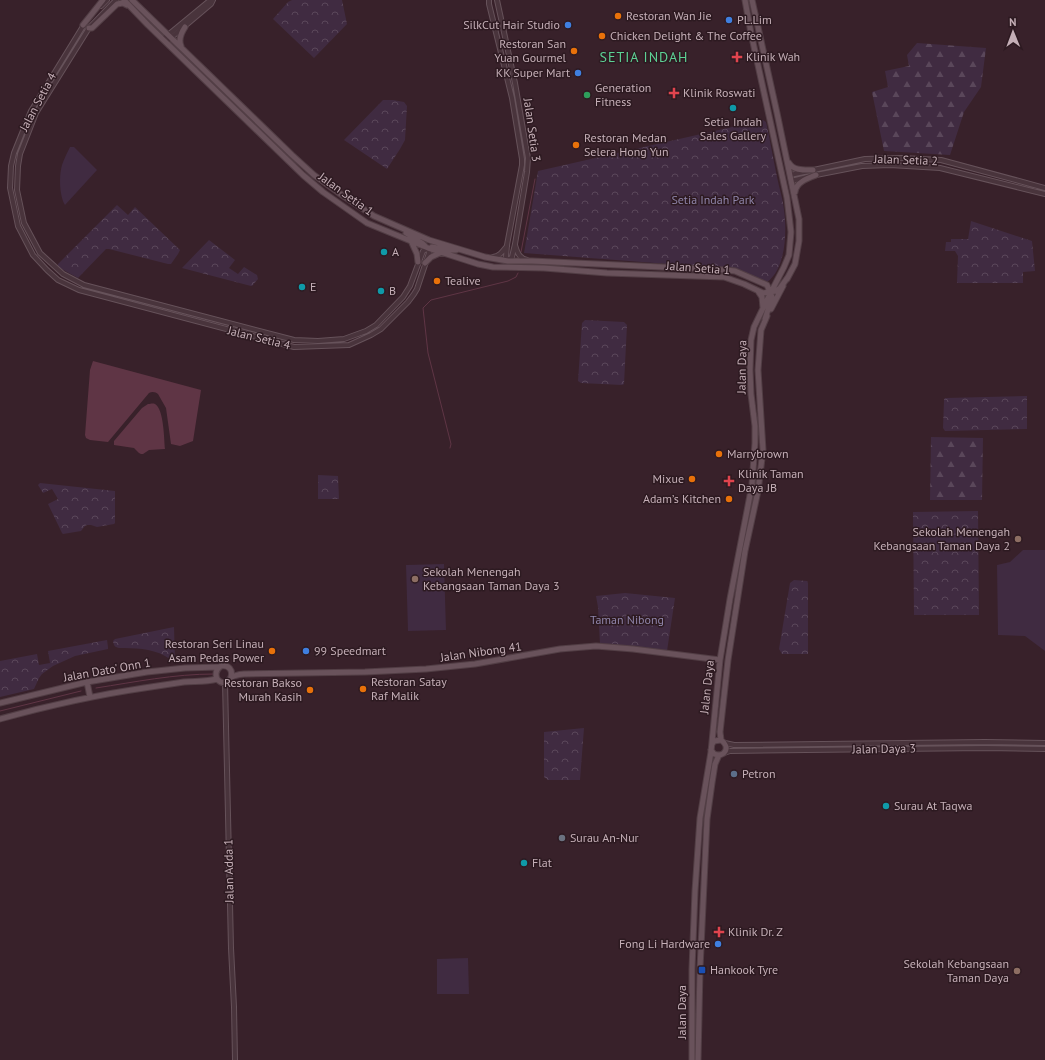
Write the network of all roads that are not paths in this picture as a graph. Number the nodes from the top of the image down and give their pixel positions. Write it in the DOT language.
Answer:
graph roads {
  1 [pos="102,0"];
  2 [pos="107,0"];
  3 [pos="116,0"];
  4 [pos="124,0"];
  5 [pos="132,0"];
  6 [pos="213,0"];
  7 [pos="489,0"];
  8 [pos="497,0"];
  9 [pos="744,0"];
  10 [pos="752,0"];
  11 [pos="756,22"];
  12 [pos="83,25"];
  13 [pos="148,25"];
  14 [pos="185,27"];
  15 [pos="88,28"];
  16 [pos="751,33"];
  17 [pos="169,36"];
  18 [pos="760,38"];
  19 [pos="164,40"];
  20 [pos="182,49"];
  21 [pos="506,72"];
  22 [pos="516,83"];
  23 [pos="512,98"];
  24 [pos="785,155"];
  25 [pos="870,158"];
  26 [pos="902,158"];
  27 [pos="779,164"];
  28 [pos="886,164"];
  29 [pos="815,172"];
  30 [pos="789,178"];
  31 [pos="1045,188"];
  32 [pos="323,192"];
  33 [pos="339,193"];
  34 [pos="1045,194"];
  35 [pos="787,198"];
  36 [pos="795,198"];
  37 [pos="347,209"];
  38 [pos="395,226"];
  39 [pos="412,243"];
  40 [pos="515,244"];
  41 [pos="507,245"];
  42 [pos="428,248"];
  43 [pos="463,250"];
  44 [pos="442,252"];
  45 [pos="489,258"];
  46 [pos="508,261"];
  47 [pos="532,261"];
  48 [pos="418,262"];
  49 [pos="425,263"];
  50 [pos="478,264"];
  51 [pos="544,268"];
  52 [pos="780,274"];
  53 [pos="788,277"];
  54 [pos="760,282"];
  55 [pos="757,290"];
  56 [pos="770,292"];
  57 [pos="763,309"];
  58 [pos="766,320"];
  59 [pos="720,660"];
  60 [pos="219,667"];
  61 [pos="232,671"];
  62 [pos="244,674"];
  63 [pos="232,677"];
  64 [pos="217,679"];
  65 [pos="87,682"];
  66 [pos="225,682"];
  67 [pos="90,697"];
  68 [pos="0,703"];
  69 [pos="0,719"];
  70 [pos="723,742"];
  71 [pos="1045,743"];
  72 [pos="711,747"];
  73 [pos="1045,749"];
  74 [pos="722,754"];
  75 [pos="235,1060"];
  76 [pos="692,1060"];
  77 [pos="698,1060"];
  1 -- 12 [label="main road"];
  2 -- 12 [label="street, Jalan Setia 4"];
  3 -- 15 [label="street, Jalan Setia 4"];
  4 -- 13 [label="main road, Jalan Setia 1"];
  5 -- 17 [label="main road, Jalan Setia 1"];
  6 -- 14 [label="street"];
  6 -- 17 [label="street"];
  7 -- 21 [label="street, Jalan Setia 3"];
  8 -- 22 [label="street, Jalan Setia 3"];
  9 -- 16 [label="main road, Jalan Daya"];
  10 -- 11 [label="main road, Jalan Daya"];
  11 -- 16 [label="main road"];
  11 -- 18 [label="main road, Jalan Daya"];
  12 -- 49 [label="street, Jalan Setia 4"];
  13 -- 15 [label="main road"];
  13 -- 19 [label="main road, Jalan Setia 1"];
  14 -- 17 [label="street"];
  14 -- 20 [label="main road"];
  15 -- 48 [label="street, Jalan Setia 4"];
  16 -- 18 [label="main road"];
  16 -- 27 [label="main road, Jalan Daya"];
  17 -- 19 [label="street"];
  17 -- 20 [label="main road, Jalan Setia 1"];
  18 -- 24 [label="main road, Jalan Daya"];
  19 -- 32 [label="main road, Jalan Setia 1"];
  20 -- 33 [label="main road, Jalan Setia 1"];
  21 -- 22 [label="street"];
  21 -- 23 [label="street, Jalan Setia 3"];
  22 -- 23 [label="street"];
  22 -- 40 [label="street, Jalan Setia 3"];
  23 -- 41 [label="street, Jalan Setia 3"];
  24 -- 29 [label="main road"];
  24 -- 30 [label="main road, Jalan Daya"];
  25 -- 26 [label="street, Jalan Setia 2"];
  25 -- 28 [label="street"];
  25 -- 29 [label="street, Jalan Setia 2"];
  26 -- 28 [label="street"];
  26 -- 31 [label="street, Jalan Setia 2"];
  27 -- 30 [label="main road"];
  27 -- 35 [label="main road, Jalan Daya"];
  28 -- 29 [label="street, Jalan Setia 2"];
  28 -- 34 [label="street, Jalan Setia 2"];
  29 -- 30 [label="street, Jalan Setia 2"];
  29 -- 36 [label="main road"];
  30 -- 35 [label="main road"];
  30 -- 36 [label="main road, Jalan Daya"];
  32 -- 33 [label="main road"];
  32 -- 37 [label="main road, Jalan Setia 1"];
  33 -- 37 [label="main road"];
  33 -- 38 [label="main road, Jalan Setia 1"];
  35 -- 52 [label="main road, Jalan Daya"];
  36 -- 53 [label="main road, Jalan Daya"];
  37 -- 39 [label="main road, Jalan Setia 1"];
  38 -- 42 [label="main road"];
  38 -- 43 [label="main road, Jalan Setia 1"];
  39 -- 42 [label="main road, Jalan Setia 1"];
  39 -- 48 [label="main road"];
  40 -- 46 [label="street, Jalan Setia 3"];
  40 -- 47 [label="street"];
  41 -- 45 [label="street"];
  41 -- 46 [label="street, Jalan Setia 3"];
  42 -- 43 [label="main road"];
  42 -- 44 [label="main road, Jalan Setia 1"];
  42 -- 48 [label="street, Jalan Setia 4"];
  42 -- 49 [label="street, Jalan Setia 4"];
  43 -- 45 [label="main road, Jalan Setia 1"];
  44 -- 49 [label="main road"];
  44 -- 50 [label="main road, Jalan Setia 1"];
  45 -- 46 [label="main road, Jalan Setia 1"];
  46 -- 47 [label="main road, Jalan Setia 1"];
  46 -- 50 [label="main road"];
  46 -- 51 [label="main road"];
  47 -- 54 [label="main road, Jalan Setia 1"];
  50 -- 51 [label="main road, Jalan Setia 1"];
  51 -- 55 [label="main road, Jalan Setia 1"];
  52 -- 54 [label="main road"];
  52 -- 56 [label="main road, Jalan Daya"];
  53 -- 56 [label="main road"];
  53 -- 58 [label="main road, Jalan Daya"];
  54 -- 56 [label="main road, Jalan Setia 1"];
  55 -- 56 [label="main road, Jalan Setia 1"];
  55 -- 57 [label="main road"];
  56 -- 57 [label="main road, Jalan Daya"];
  56 -- 58 [label="main road"];
  57 -- 59 [label="main road, Jalan Daya"];
  58 -- 70 [label="main road, Jalan Daya"];
  59 -- 62 [label="main road, Jalan Nibong 41"];
  59 -- 72 [label="main road, Jalan Daya"];
  60 -- 61 [label="main road"];
  60 -- 64 [label="main road"];
  60 -- 65 [label="main road, Jalan Dato' Onn 1"];
  61 -- 62 [label="main road, Jalan Nibong 41"];
  61 -- 63 [label="main road"];
  62 -- 63 [label="main road, Jalan Nibong 41"];
  63 -- 66 [label="main road"];
  64 -- 66 [label="main road"];
  64 -- 67 [label="main road, Jalan Dato' Onn 1"];
  65 -- 67 [label="main road"];
  65 -- 68 [label="main road, Jalan Dato' Onn 1"];
  66 -- 75 [label="street, Jalan Adda 1"];
  67 -- 69 [label="main road, Jalan Dato' Onn 1"];
  70 -- 71 [label="street, Jalan Daya 3"];
  70 -- 72 [label="main road"];
  70 -- 74 [label="main road"];
  72 -- 74 [label="main road"];
  72 -- 76 [label="main road, Jalan Daya"];
  73 -- 74 [label="street, Jalan Daya 3"];
  74 -- 77 [label="main road, Jalan Daya"];
}
